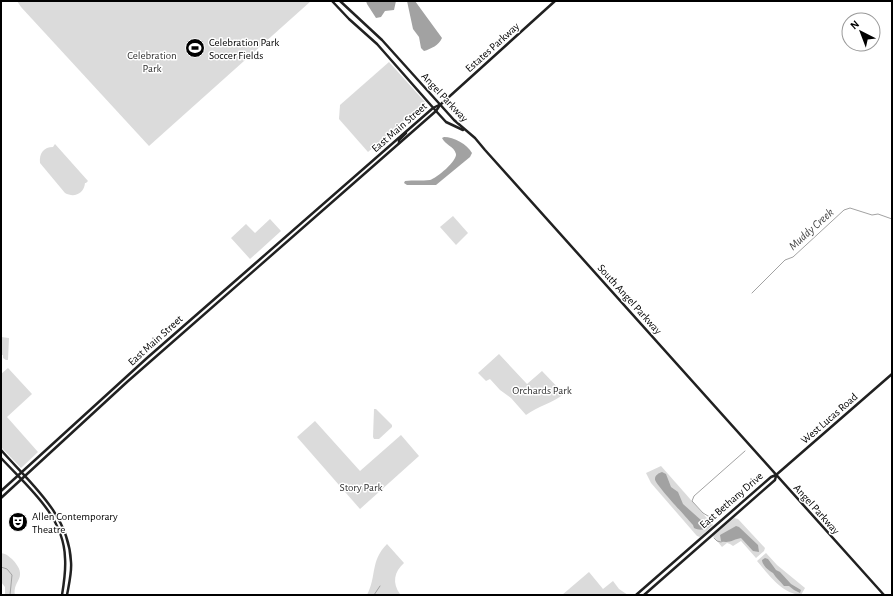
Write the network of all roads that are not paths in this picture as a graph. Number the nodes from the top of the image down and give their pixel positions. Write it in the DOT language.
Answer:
graph roads {
  1 [pos="332,1"];
  2 [pos="340,1"];
  3 [pos="555,1"];
  4 [pos="440,105"];
  5 [pos="432,108"];
  6 [pos="436,111"];
  7 [pos="411,126"];
  8 [pos="470,134"];
  9 [pos="399,143"];
  10 [pos="359,172"];
  11 [pos="362,176"];
  12 [pos="216,297"];
  13 [pos="219,301"];
  14 [pos="194,316"];
  15 [pos="198,320"];
  16 [pos="892,374"];
  17 [pos="99,402"];
  18 [pos="84,421"];
  19 [pos="60,438"];
  20 [pos="62,441"];
  21 [pos="1,450"];
  22 [pos="1,458"];
  23 [pos="21,473"];
  24 [pos="776,475"];
  25 [pos="18,476"];
  26 [pos="24,476"];
  27 [pos="21,479"];
  28 [pos="1,492"];
  29 [pos="1,498"];
  30 [pos="55,510"];
  31 [pos="50,514"];
  32 [pos="62,595"];
  33 [pos="67,595"];
  34 [pos="636,595"];
  35 [pos="644,595"];
  36 [pos="884,595"];
  1 -- 5 [label="main road, Angel Parkway"];
  2 -- 4 [label="main road, Angel Parkway"];
  3 -- 4 [label="main road, Estates Parkway"];
  4 -- 5 [label="main road, East Main Street"];
  4 -- 6 [label="main road, East Main Street"];
  4 -- 8 [label="main road, Angel Parkway"];
  5 -- 6 [label="main road, Angel Parkway"];
  5 -- 7 [label="main road, East Main Street"];
  6 -- 8 [label="main road, Angel Parkway"];
  6 -- 9 [label="main road, East Main Street"];
  7 -- 9 [label="main road"];
  7 -- 10 [label="main road, East Main Street"];
  8 -- 24 [label="main road, South Angel Parkway"];
  9 -- 11 [label="main road, East Main Street"];
  10 -- 11 [label="main road"];
  10 -- 12 [label="main road, East Main Street"];
  11 -- 13 [label="main road, East Main Street"];
  12 -- 13 [label="main road"];
  12 -- 14 [label="main road, East Main Street"];
  13 -- 15 [label="main road, East Main Street"];
  14 -- 15 [label="main road"];
  14 -- 17 [label="main road, East Main Street"];
  15 -- 18 [label="main road, East Main Street"];
  16 -- 24 [label="main road, West Lucas Road"];
  17 -- 18 [label="main road"];
  17 -- 19 [label="main road, East Main Street"];
  18 -- 20 [label="main road, East Main Street"];
  19 -- 20 [label="main road"];
  19 -- 23 [label="main road, East Main Street"];
  20 -- 26 [label="main road, East Main Street"];
  21 -- 23 [label="main road"];
  22 -- 25 [label="main road"];
  23 -- 25 [label="main road, East Main Street"];
  23 -- 26 [label="main road"];
  24 -- 34 [label="main road, East Bethany Drive"];
  24 -- 35 [label="main road, East Bethany Drive"];
  24 -- 36 [label="main road, Angel Parkway"];
  25 -- 27 [label="main road"];
  25 -- 28 [label="main road, East Main Street"];
  26 -- 27 [label="main road, East Main Street"];
  26 -- 30 [label="main road"];
  27 -- 29 [label="main road, East Main Street"];
  27 -- 31 [label="main road"];
  30 -- 31 [label="main road"];
  30 -- 33 [label="main road"];
  31 -- 32 [label="main road"];
}
